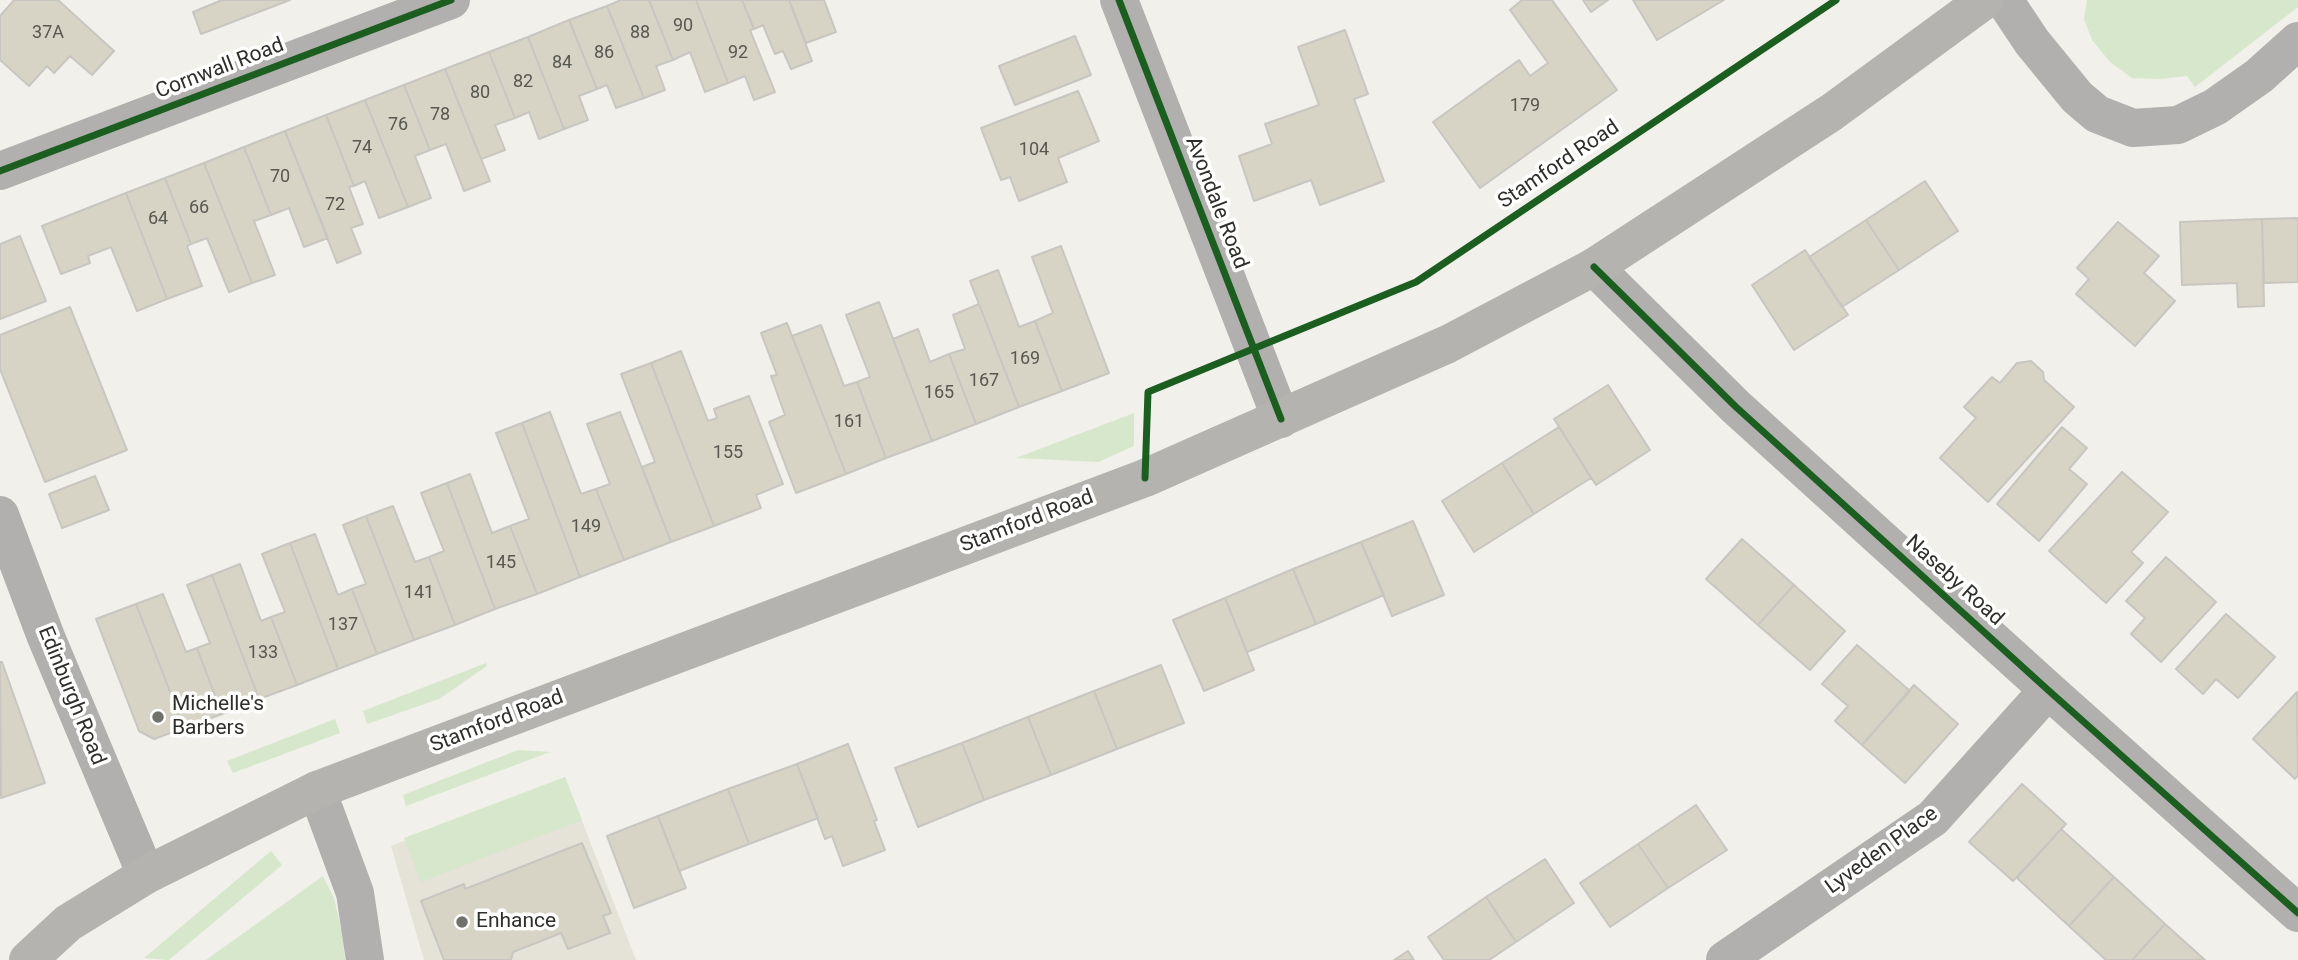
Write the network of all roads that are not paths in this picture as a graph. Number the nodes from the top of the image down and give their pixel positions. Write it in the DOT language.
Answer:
graph roads {
  1 [pos="452,0"];
  2 [pos="1119,0"];
  3 [pos="1985,0"];
  4 [pos="2004,0"];
  5 [pos="2298,41"];
  6 [pos="0,171"];
  7 [pos="1594,267"];
  8 [pos="1281,418"];
  9 [pos="0,515"];
  10 [pos="2048,690"];
  11 [pos="317,790"];
  12 [pos="146,875"];
  13 [pos="2298,912"];
  14 [pos="28,960"];
  15 [pos="365,960"];
  16 [pos="1726,960"];
  1 -- 6 [label="street, Cornwall Road"];
  2 -- 8 [label="street, Avondale Road"];
  3 -- 7 [label="main road, Stamford Road"];
  4 -- 5 [label="street"];
  7 -- 8 [label="main road, Stamford Road"];
  7 -- 10 [label="street, Naseby Road"];
  8 -- 11 [label="main road, Stamford Road"];
  9 -- 12 [label="street, Edinburgh Road"];
  10 -- 13 [label="street, Naseby Road"];
  10 -- 16 [label="street, Lyveden Place"];
  11 -- 12 [label="main road, Stamford Road"];
  11 -- 15 [label="street"];
  12 -- 14 [label="main road, Stamford Road"];
}
